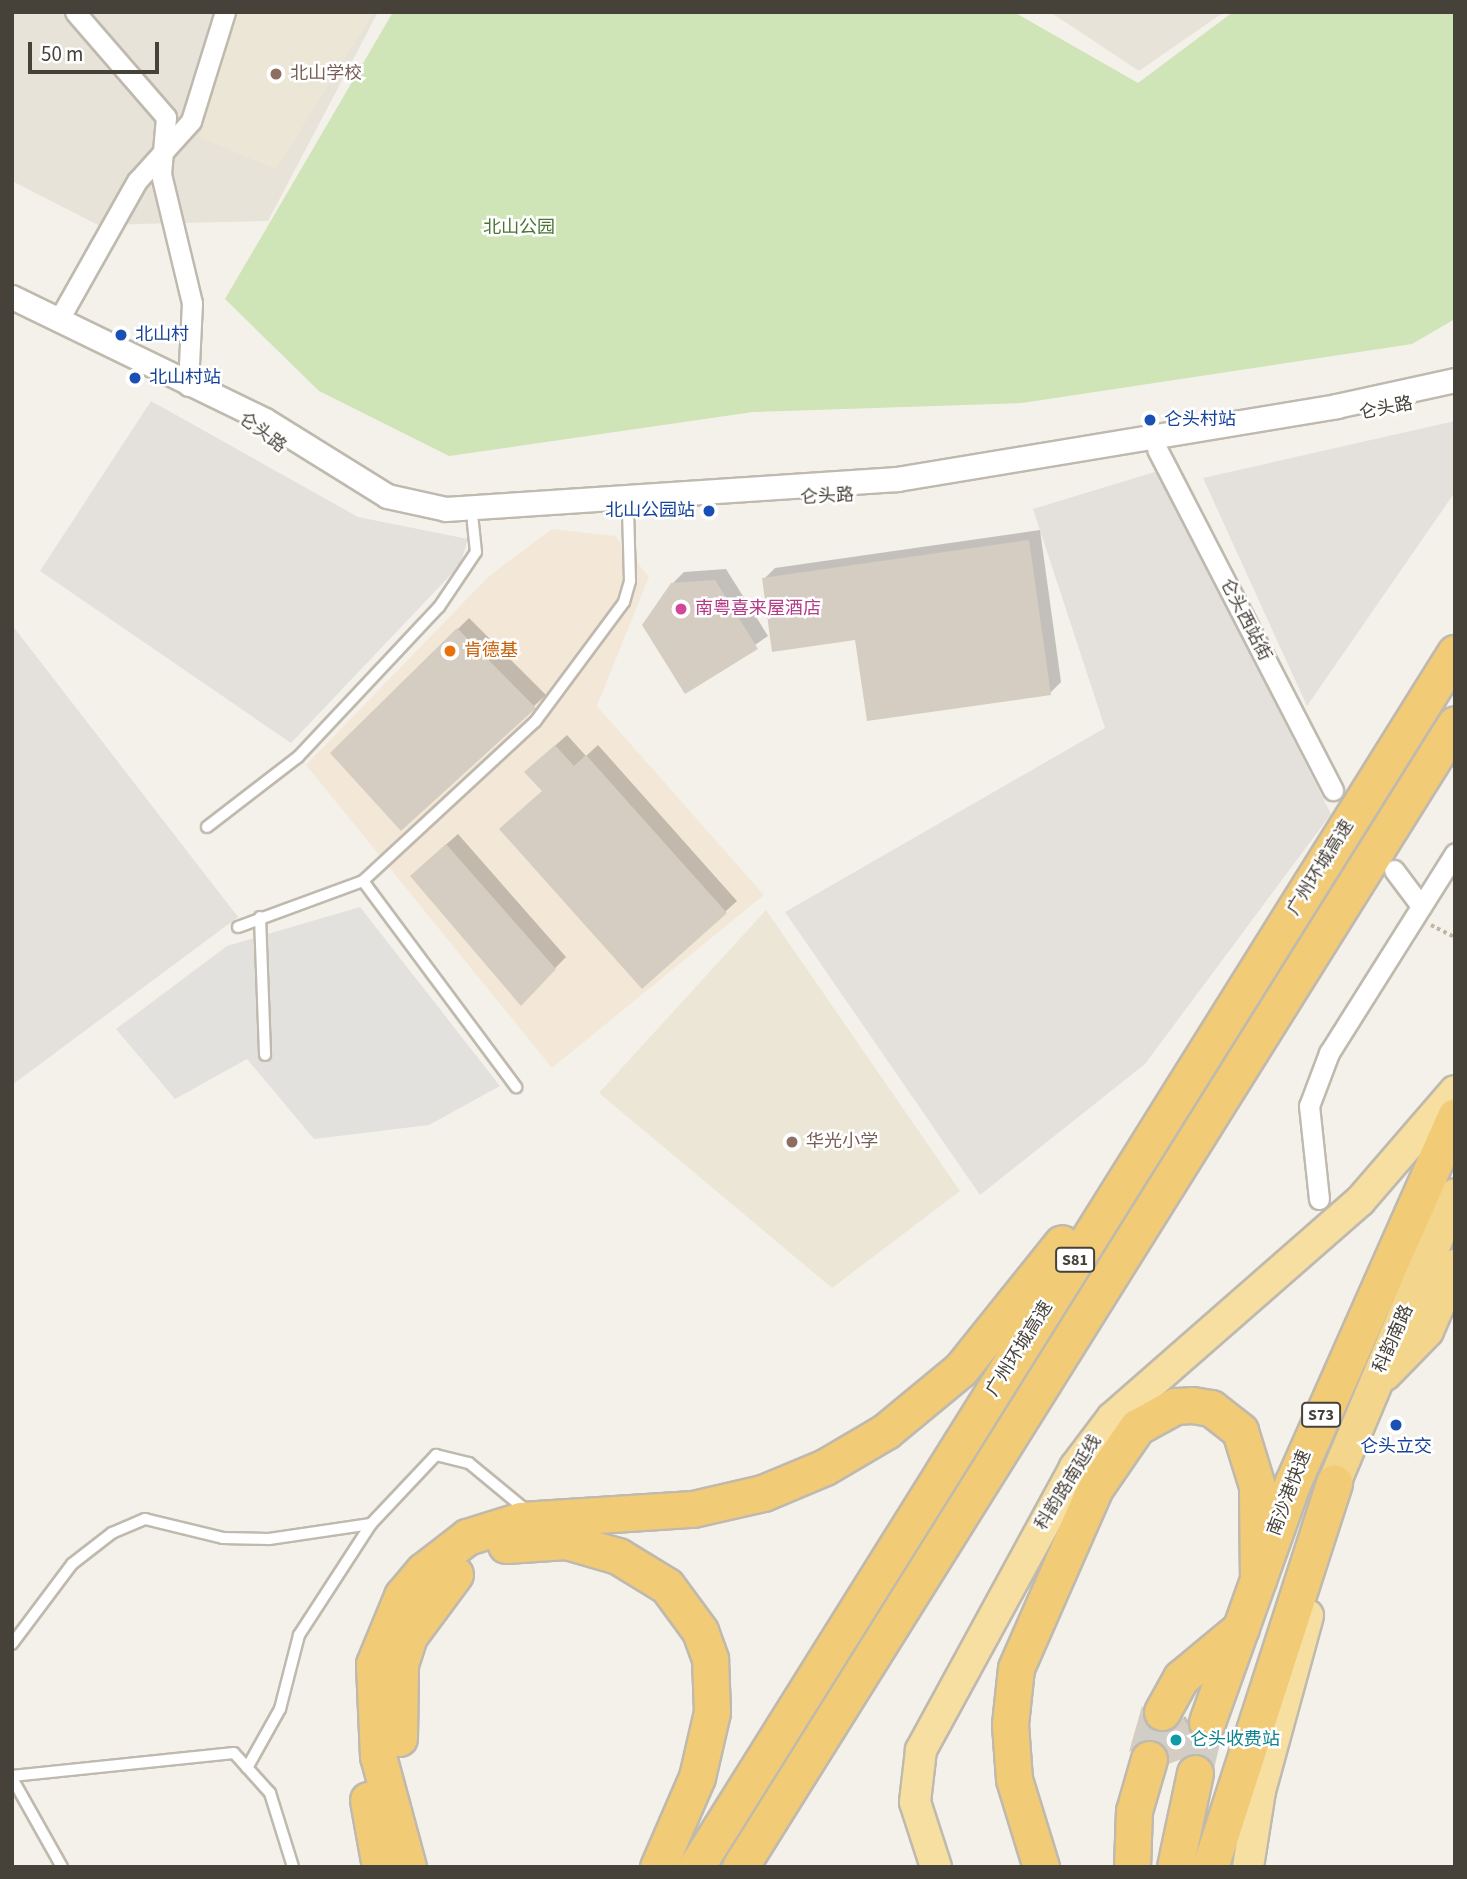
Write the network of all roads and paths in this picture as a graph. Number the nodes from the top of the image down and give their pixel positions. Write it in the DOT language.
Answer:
graph roads {
  1 [pos="75,12"];
  2 [pos="225,12"];
  3 [pos="162,159"];
  4 [pos="12,297"];
  5 [pos="58,321"];
  6 [pos="1455,380"];
  7 [pos="188,386"];
  8 [pos="1455,395"];
  9 [pos="223,403"];
  10 [pos="1157,449"];
  11 [pos="628,510"];
  12 [pos="473,521"];
  13 [pos="1455,653"];
  14 [pos="1455,724"];
  15 [pos="1333,790"];
  16 [pos="207,827"];
  17 [pos="1455,853"];
  18 [pos="1394,870"];
  19 [pos="363,881"];
  20 [pos="1417,911"];
  21 [pos="260,917"];
  22 [pos="238,927"];
  23 [pos="1455,937"];
  24 [pos="1213,1038"];
  25 [pos="265,1055"];
  26 [pos="516,1087"];
  27 [pos="1455,1091"];
  28 [pos="1455,1116"];
  29 [pos="1455,1195"];
  30 [pos="1319,1199"];
  31 [pos="1130,1242"];
  32 [pos="1455,1266"];
  33 [pos="1376,1381"];
  34 [pos="1334,1483"];
  35 [pos="536,1518"];
  36 [pos="371,1524"];
  37 [pos="1258,1580"];
  38 [pos="1241,1628"];
  39 [pos="12,1644"];
  40 [pos="1162,1712"];
  41 [pos="1208,1722"];
  42 [pos="1149,1759"];
  43 [pos="247,1768"];
  44 [pos="1195,1773"];
  45 [pos="12,1777"];
  46 [pos="404,1859"];
  47 [pos="62,1867"];
  48 [pos="293,1867"];
  49 [pos="658,1867"];
  50 [pos="696,1867"];
  51 [pos="740,1867"];
  52 [pos="769,1867"];
  53 [pos="936,1867"];
  54 [pos="1041,1867"];
  55 [pos="1132,1867"];
  56 [pos="1175,1867"];
  57 [pos="1210,1867"];
  58 [pos="1248,1867"];
  1 -- 3 [label="street"];
  2 -- 3 [label="street"];
  3 -- 5 [label="street"];
  3 -- 7 [label="street"];
  4 -- 5 [label="street, 仑头路"];
  5 -- 7 [label="street, 仑头路"];
  6 -- 9 [label="street, 仑头路"];
  7 -- 9 [label="street, 仑头路"];
  8 -- 10 [label="street, 仑头路"];
  9 -- 12 [label="street, 仑头路"];
  10 -- 11 [label="street, 仑头路"];
  10 -- 15 [label="street, 仑头西站街"];
  11 -- 12 [label="street, 仑头路"];
  11 -- 19 [label="lane"];
  12 -- 16 [label="lane"];
  13 -- 24 [label="highway, 广州环城高速 / S81"];
  14 -- 31 [label="highway, S81"];
  17 -- 20 [label="street"];
  18 -- 20 [label="street"];
  19 -- 21 [label="lane"];
  19 -- 26 [label="lane"];
  20 -- 23 [label="path"];
  20 -- 30 [label="street"];
  21 -- 22 [label="lane"];
  21 -- 25 [label="lane"];
  24 -- 35 [label="highway"];
  24 -- 50 [label="highway, 广州环城高速 / S81"];
  27 -- 53 [label="main road, 科韵路南延线"];
  28 -- 37 [label="highway, 南沙港快速 / S73"];
  29 -- 33 [label="highway, 科韵南路"];
  31 -- 51 [label="highway, S81"];
  31 -- 52 [label="highway"];
  32 -- 33 [label="highway"];
  33 -- 34 [label="highway, 科韵南路"];
  34 -- 57 [label="highway"];
  34 -- 58 [label="main road"];
  35 -- 36 [label="lane"];
  35 -- 46 [label="highway"];
  36 -- 39 [label="lane"];
  36 -- 43 [label="lane"];
  37 -- 38 [label="highway, 南沙港快速 / S73"];
  37 -- 54 [label="highway"];
  38 -- 40 [label="highway"];
  38 -- 41 [label="highway, 南沙港快速 / S73"];
  42 -- 55 [label="highway"];
  43 -- 45 [label="lane"];
  43 -- 48 [label="lane"];
  44 -- 56 [label="highway"];
  45 -- 47 [label="lane"];
  46 -- 49 [label="highway"];
}
